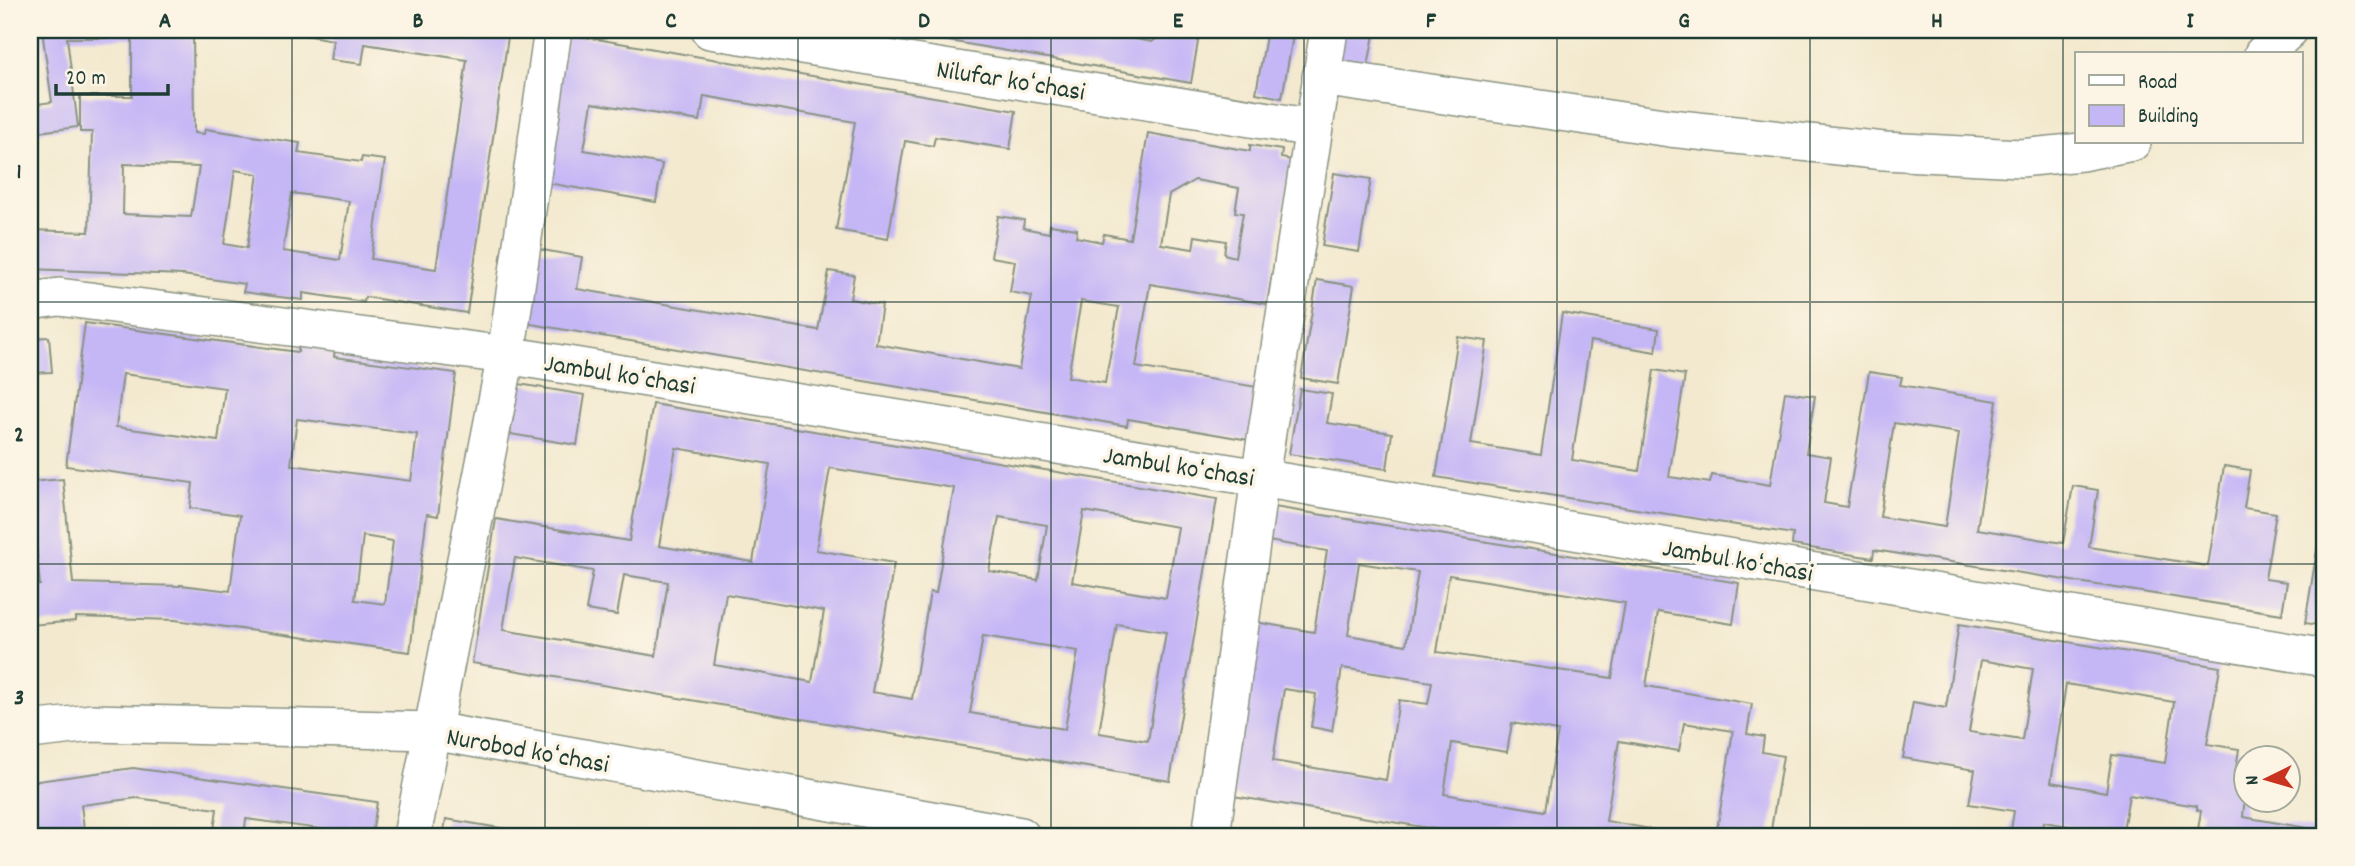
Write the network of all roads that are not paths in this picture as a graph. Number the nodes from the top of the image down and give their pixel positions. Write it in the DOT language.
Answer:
graph roads {
  1 [pos="553,30"];
  2 [pos="710,30"];
  3 [pos="1329,30"];
  4 [pos="2289,30"];
  5 [pos="2265,52"];
  6 [pos="1321,77"];
  7 [pos="1313,128"];
  8 [pos="2122,144"];
  9 [pos="30,301"];
  10 [pos="506,355"];
  11 [pos="1260,478"];
  12 [pos="2325,658"];
  13 [pos="30,730"];
  14 [pos="433,731"];
  15 [pos="962,832"];
  16 [pos="412,836"];
  17 [pos="1021,836"];
  18 [pos="1210,836"];
  1 -- 10 [label="street"];
  2 -- 7 [label="street, Nilufar koʻchasi"];
  3 -- 6 [label="street"];
  4 -- 5 [label="street"];
  6 -- 7 [label="street"];
  6 -- 8 [label="street"];
  7 -- 11 [label="street"];
  9 -- 10 [label="street, Jambul koʻchasi"];
  10 -- 11 [label="street, Jambul koʻchasi"];
  10 -- 14 [label="street"];
  11 -- 12 [label="street, Jambul koʻchasi"];
  11 -- 18 [label="street"];
  13 -- 14 [label="street, Nurobod koʻchasi"];
  14 -- 15 [label="street, Nurobod koʻchasi"];
  14 -- 16 [label="street"];
  15 -- 17 [label="street, Nurobod koʻchasi"];
}
